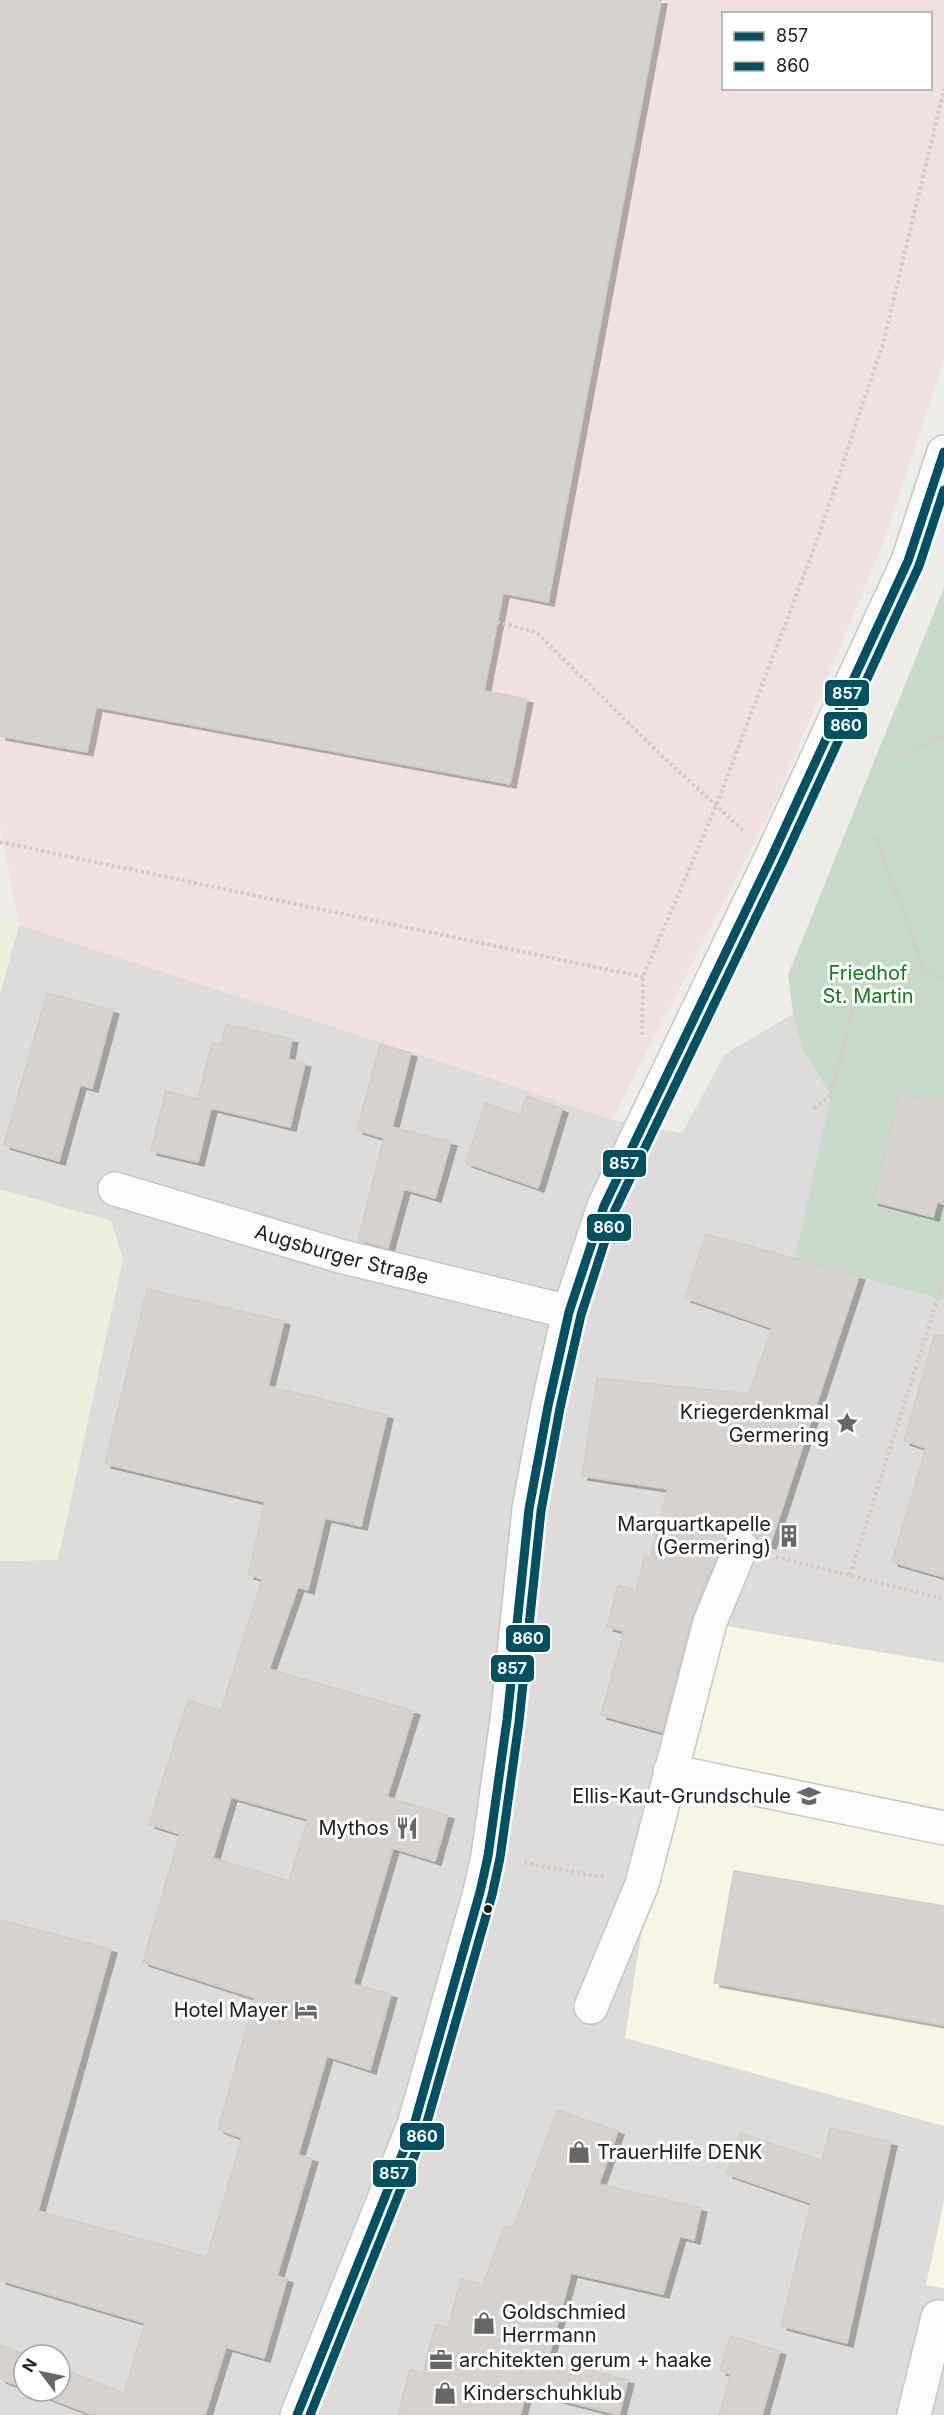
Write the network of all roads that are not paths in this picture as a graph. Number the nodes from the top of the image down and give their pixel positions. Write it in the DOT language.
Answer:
graph roads {
  1 [pos="944,452"];
  2 [pos="116,1189"];
  3 [pos="569,1312"];
  4 [pos="741,1547"];
  5 [pos="670,1772"];
  6 [pos="944,1828"];
  7 [pos="591,2007"];
  8 [pos="941,2317"];
  9 [pos="297,2415"];
  10 [pos="914,2415"];
  1 -- 3 [label="street"];
  2 -- 3 [label="street, Augsburger Straße"];
  3 -- 9 [label="street"];
  4 -- 5 [label="street"];
  5 -- 6 [label="street"];
  5 -- 7 [label="street"];
  8 -- 10 [label="street"];
}
